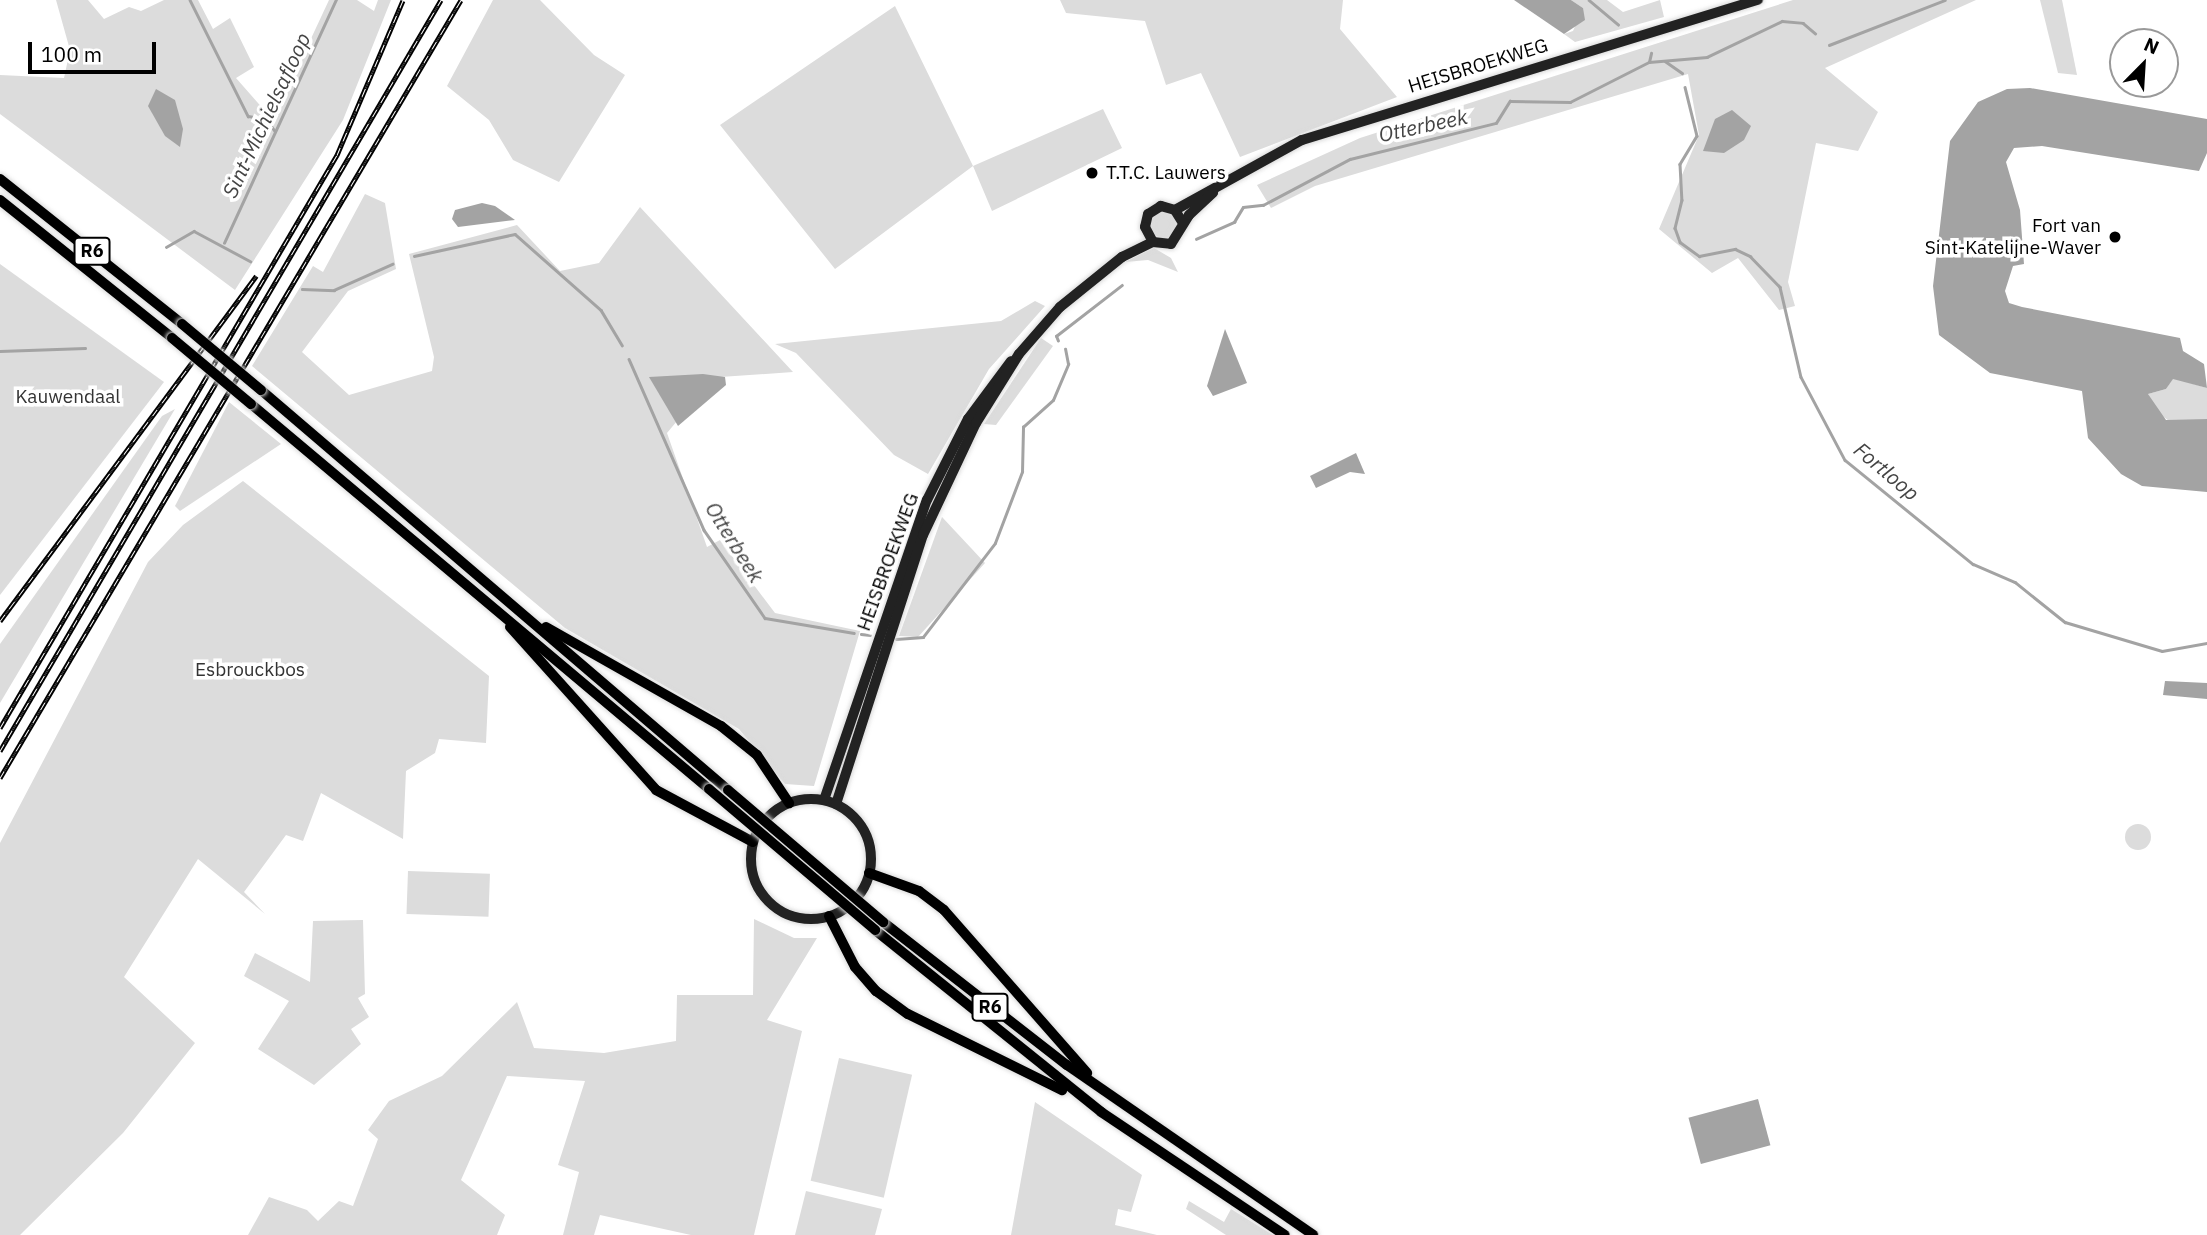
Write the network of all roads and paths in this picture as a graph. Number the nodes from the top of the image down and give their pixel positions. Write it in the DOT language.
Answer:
graph roads {
  1 [pos="1758,0"];
  2 [pos="0,179"];
  3 [pos="1219,187"];
  4 [pos="0,200"];
  5 [pos="1175,210"];
  6 [pos="1183,223"];
  7 [pos="1146,232"];
  8 [pos="1153,242"];
  9 [pos="1122,257"];
  10 [pos="1019,354"];
  11 [pos="531,619"];
  12 [pos="507,621"];
  13 [pos="824,800"];
  14 [pos="789,803"];
  15 [pos="836,804"];
  16 [pos="753,842"];
  17 [pos="869,873"];
  18 [pos="830,916"];
  19 [pos="879,926"];
  20 [pos="1101,1089"];
  21 [pos="1078,1094"];
  22 [pos="1284,1235"];
  23 [pos="1313,1235"];
  1 -- 3 [label="main road, HEISBROEKWEG"];
  2 -- 11 [label="highway, R6, bridge"];
  3 -- 5 [label="main road, HEISBROEKWEG"];
  3 -- 6 [label="main road, HEISBROEKWEG"];
  4 -- 12 [label="highway, R6, bridge"];
  5 -- 6 [label="main road"];
  5 -- 7 [label="main road, HEISBROEKWEG"];
  6 -- 8 [label="main road, HEISBROEKWEG"];
  7 -- 8 [label="main road"];
  7 -- 9 [label="main road, HEISBROEKWEG"];
  8 -- 9 [label="main road, HEISBROEKWEG"];
  9 -- 10 [label="main road, HEISBROEKWEG"];
  10 -- 13 [label="main road, HEISBROEKWEG"];
  10 -- 15 [label="main road, HEISBROEKWEG"];
  11 -- 14 [label="highway"];
  11 -- 19 [label="highway, R6, bridge"];
  12 -- 16 [label="highway"];
  12 -- 19 [label="highway, R6, bridge"];
  13 -- 14 [label="main road"];
  13 -- 15 [label="main road"];
  14 -- 16 [label="main road"];
  15 -- 17 [label="main road"];
  16 -- 18 [label="main road"];
  17 -- 18 [label="main road"];
  17 -- 20 [label="highway"];
  18 -- 21 [label="highway"];
  19 -- 20 [label="highway, R6"];
  19 -- 21 [label="highway, R6"];
  20 -- 23 [label="highway, R6"];
  21 -- 22 [label="highway, R6"];
}
